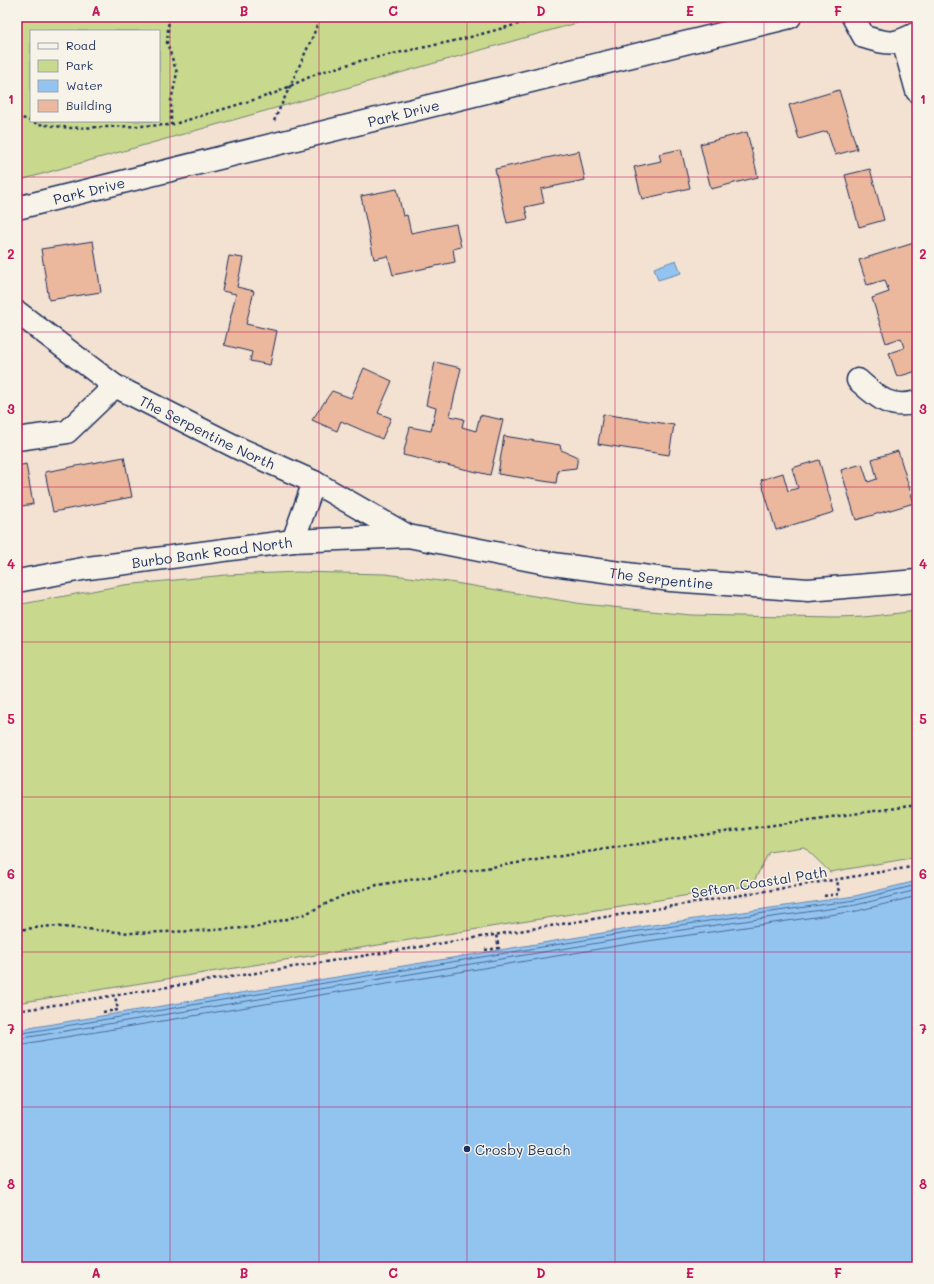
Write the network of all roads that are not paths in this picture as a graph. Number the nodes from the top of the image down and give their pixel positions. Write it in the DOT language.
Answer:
graph roads {
  1 [pos="790,17"];
  2 [pos="852,17"];
  3 [pos="910,37"];
  4 [pos="917,91"];
  5 [pos="17,208"];
  6 [pos="17,312"];
  7 [pos="858,380"];
  8 [pos="115,386"];
  9 [pos="917,402"];
  10 [pos="17,439"];
  11 [pos="314,482"];
  12 [pos="408,536"];
  13 [pos="293,541"];
  14 [pos="17,581"];
  15 [pos="917,581"];
  1 -- 5 [label="street, Park Drive"];
  2 -- 3 [label="street"];
  3 -- 4 [label="street"];
  6 -- 8 [label="street, The Serpentine North"];
  7 -- 9 [label="street"];
  8 -- 10 [label="street"];
  8 -- 11 [label="street, The Serpentine North"];
  11 -- 12 [label="street, The Serpentine North"];
  11 -- 13 [label="street"];
  12 -- 13 [label="street, Burbo Bank Road North"];
  12 -- 15 [label="street, The Serpentine"];
  13 -- 14 [label="street, Burbo Bank Road North"];
}
